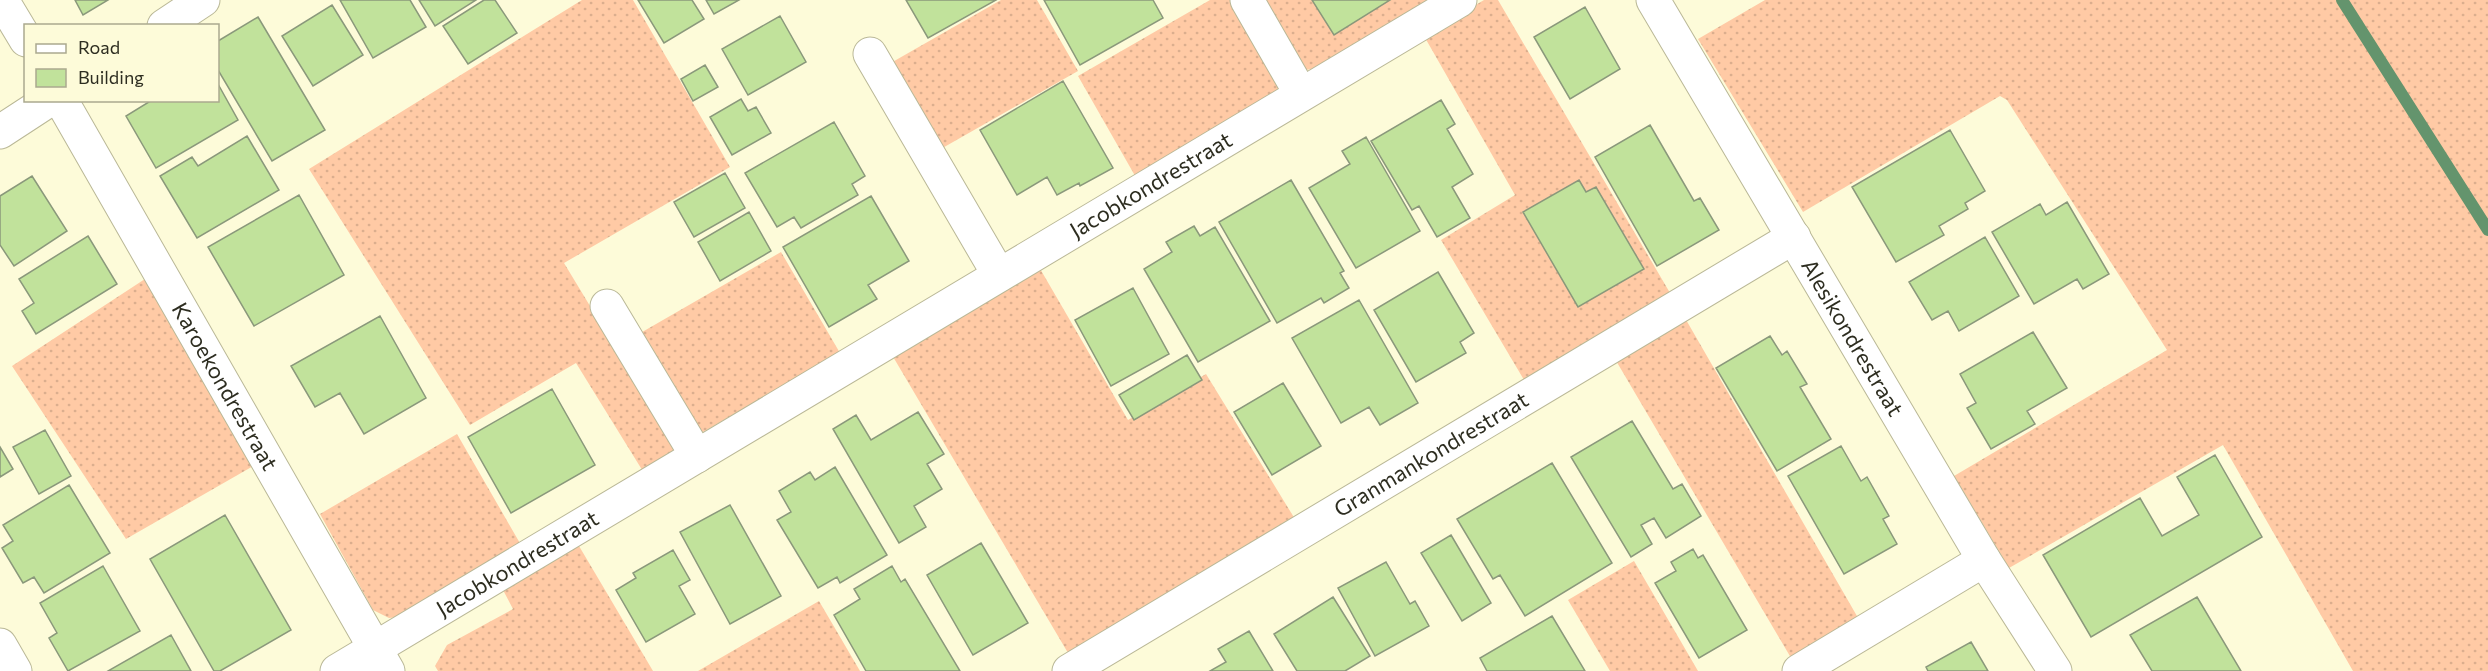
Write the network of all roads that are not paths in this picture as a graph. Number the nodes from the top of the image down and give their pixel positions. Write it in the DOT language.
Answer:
graph roads {
  1 [pos="2,0"];
  2 [pos="203,0"];
  3 [pos="1247,0"];
  4 [pos="1460,0"];
  5 [pos="1653,0"];
  6 [pos="167,24"];
  7 [pos="24,37"];
  8 [pos="870,54"];
  9 [pos="1301,94"];
  10 [pos="46,102"];
  11 [pos="62,102"];
  12 [pos="0,132"];
  13 [pos="1794,237"];
  14 [pos="999,275"];
  15 [pos="607,306"];
  16 [pos="697,456"];
  17 [pos="1984,561"];
  18 [pos="0,645"];
  19 [pos="382,660"];
  20 [pos="15,671"];
  21 [pos="337,671"];
  22 [pos="1069,671"];
  23 [pos="1799,671"];
  24 [pos="2055,671"];
  1 -- 7 [label="street"];
  2 -- 6 [label="street"];
  3 -- 9 [label="street"];
  4 -- 9 [label="street, Jacobkondrestraat"];
  5 -- 13 [label="street, Alesikondrestraat"];
  8 -- 14 [label="street"];
  9 -- 14 [label="street, Jacobkondrestraat"];
  10 -- 12 [label="street"];
  11 -- 19 [label="street, Karoekondrestraat"];
  13 -- 17 [label="street, Alesikondrestraat"];
  13 -- 22 [label="street, Granmankondrestraat"];
  14 -- 16 [label="street, Jacobkondrestraat"];
  15 -- 16 [label="street"];
  16 -- 19 [label="street, Jacobkondrestraat"];
  17 -- 23 [label="street"];
  17 -- 24 [label="street, Alesikondrestraat"];
  18 -- 20 [label="street"];
  19 -- 21 [label="street, Jacobkondrestraat"];
}
